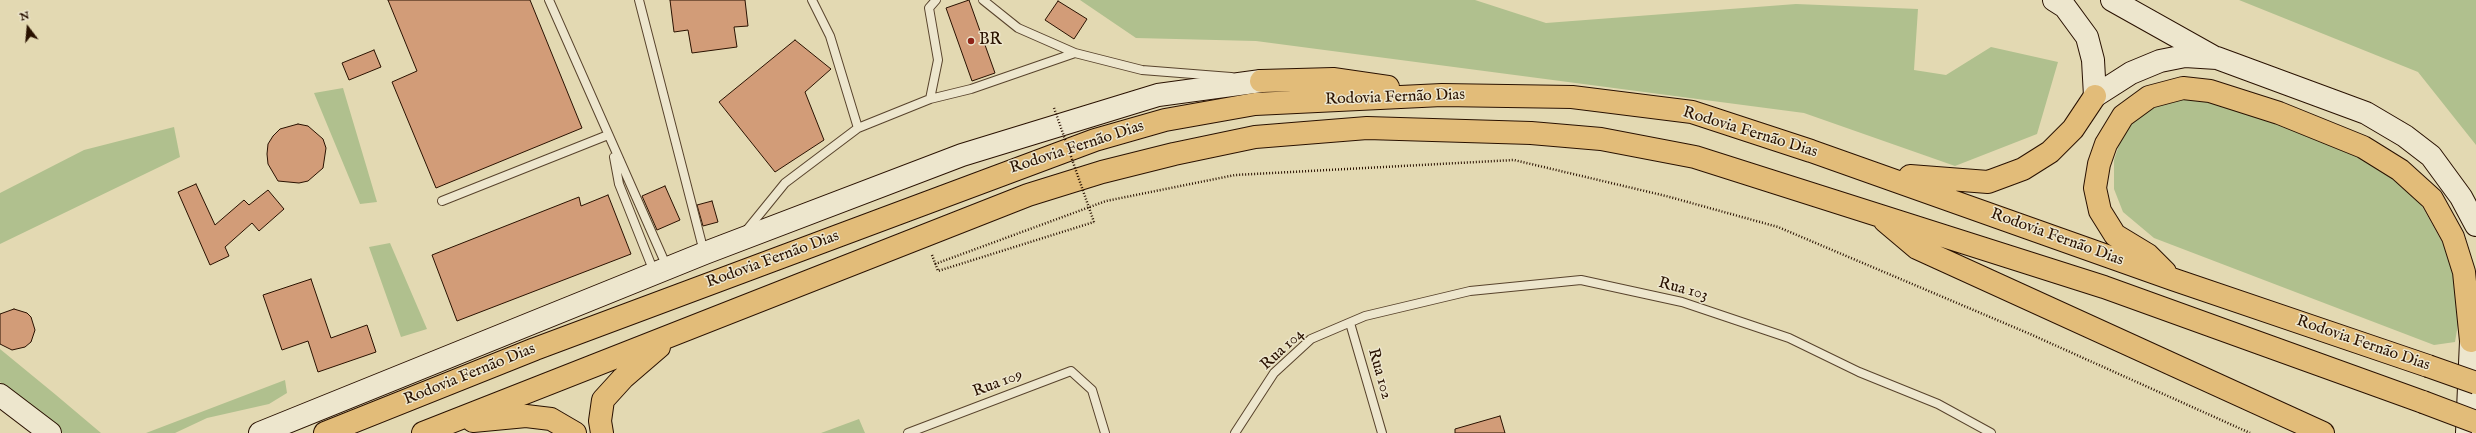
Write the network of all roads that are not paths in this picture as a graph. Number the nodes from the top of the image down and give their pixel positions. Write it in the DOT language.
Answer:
graph roads {
  1 [pos="549,0"];
  2 [pos="639,0"];
  3 [pos="812,0"];
  4 [pos="936,0"];
  5 [pos="983,0"];
  6 [pos="2054,0"];
  7 [pos="2112,0"];
  8 [pos="1076,53"];
  9 [pos="2217,58"];
  10 [pos="1261,81"];
  11 [pos="1442,95"];
  12 [pos="2095,96"];
  13 [pos="930,99"];
  14 [pos="858,128"];
  15 [pos="608,135"];
  16 [pos="612,145"];
  17 [pos="1871,172"];
  18 [pos="442,201"];
  19 [pos="1876,214"];
  20 [pos="2476,225"];
  21 [pos="740,239"];
  22 [pos="705,253"];
  23 [pos="661,271"];
  24 [pos="2172,279"];
  25 [pos="1350,323"];
  26 [pos="673,336"];
  27 [pos="2471,341"];
  28 [pos="2476,383"];
  29 [pos="0,395"];
  30 [pos="2476,422"];
  31 [pos="446,424"];
  32 [pos="50,433"];
  33 [pos="260,433"];
  34 [pos="325,433"];
  35 [pos="423,433"];
  36 [pos="575,433"];
  37 [pos="602,433"];
  38 [pos="908,433"];
  39 [pos="1105,433"];
  40 [pos="1235,433"];
  41 [pos="1382,433"];
  42 [pos="1991,433"];
  43 [pos="2323,433"];
  44 [pos="2467,433"];
  1 -- 15 [label="lane"];
  2 -- 22 [label="lane"];
  3 -- 14 [label="lane"];
  4 -- 13 [label="lane"];
  5 -- 8 [label="lane"];
  6 -- 12 [label="street"];
  7 -- 9 [label="street"];
  8 -- 10 [label="lane"];
  8 -- 13 [label="lane"];
  9 -- 12 [label="street"];
  9 -- 20 [label="street"];
  10 -- 11 [label="highway"];
  10 -- 21 [label="street, Rodovia Fernão Dias"];
  11 -- 17 [label="highway, Rodovia Fernão Dias"];
  11 -- 34 [label="highway, Rodovia Fernão Dias"];
  12 -- 17 [label="highway"];
  13 -- 14 [label="lane"];
  14 -- 21 [label="lane"];
  15 -- 16 [label="lane"];
  15 -- 18 [label="lane"];
  16 -- 23 [label="lane"];
  16 -- 23 [label="lane"];
  17 -- 24 [label="highway, Rodovia Fernão Dias"];
  19 -- 26 [label="highway, Rodovia Fernão Dias"];
  19 -- 30 [label="highway, Rodovia Fernão Dias, bridge"];
  19 -- 43 [label="highway"];
  21 -- 22 [label="street, Rodovia Fernão Dias"];
  22 -- 23 [label="street, Rodovia Fernão Dias"];
  23 -- 33 [label="street, Rodovia Fernão Dias"];
  24 -- 27 [label="highway"];
  24 -- 28 [label="highway, Rodovia Fernão Dias, bridge"];
  25 -- 40 [label="lane, Rua 104"];
  25 -- 41 [label="lane, Rua 102"];
  25 -- 42 [label="lane, Rua 103"];
  26 -- 31 [label="highway, Rodovia Fernão Dias"];
  26 -- 37 [label="highway"];
  27 -- 44 [label="street"];
  29 -- 32 [label="street"];
  31 -- 35 [label="highway, Rodovia Fernão Dias"];
  31 -- 36 [label="highway"];
  38 -- 39 [label="lane, Rua 109"];
}
